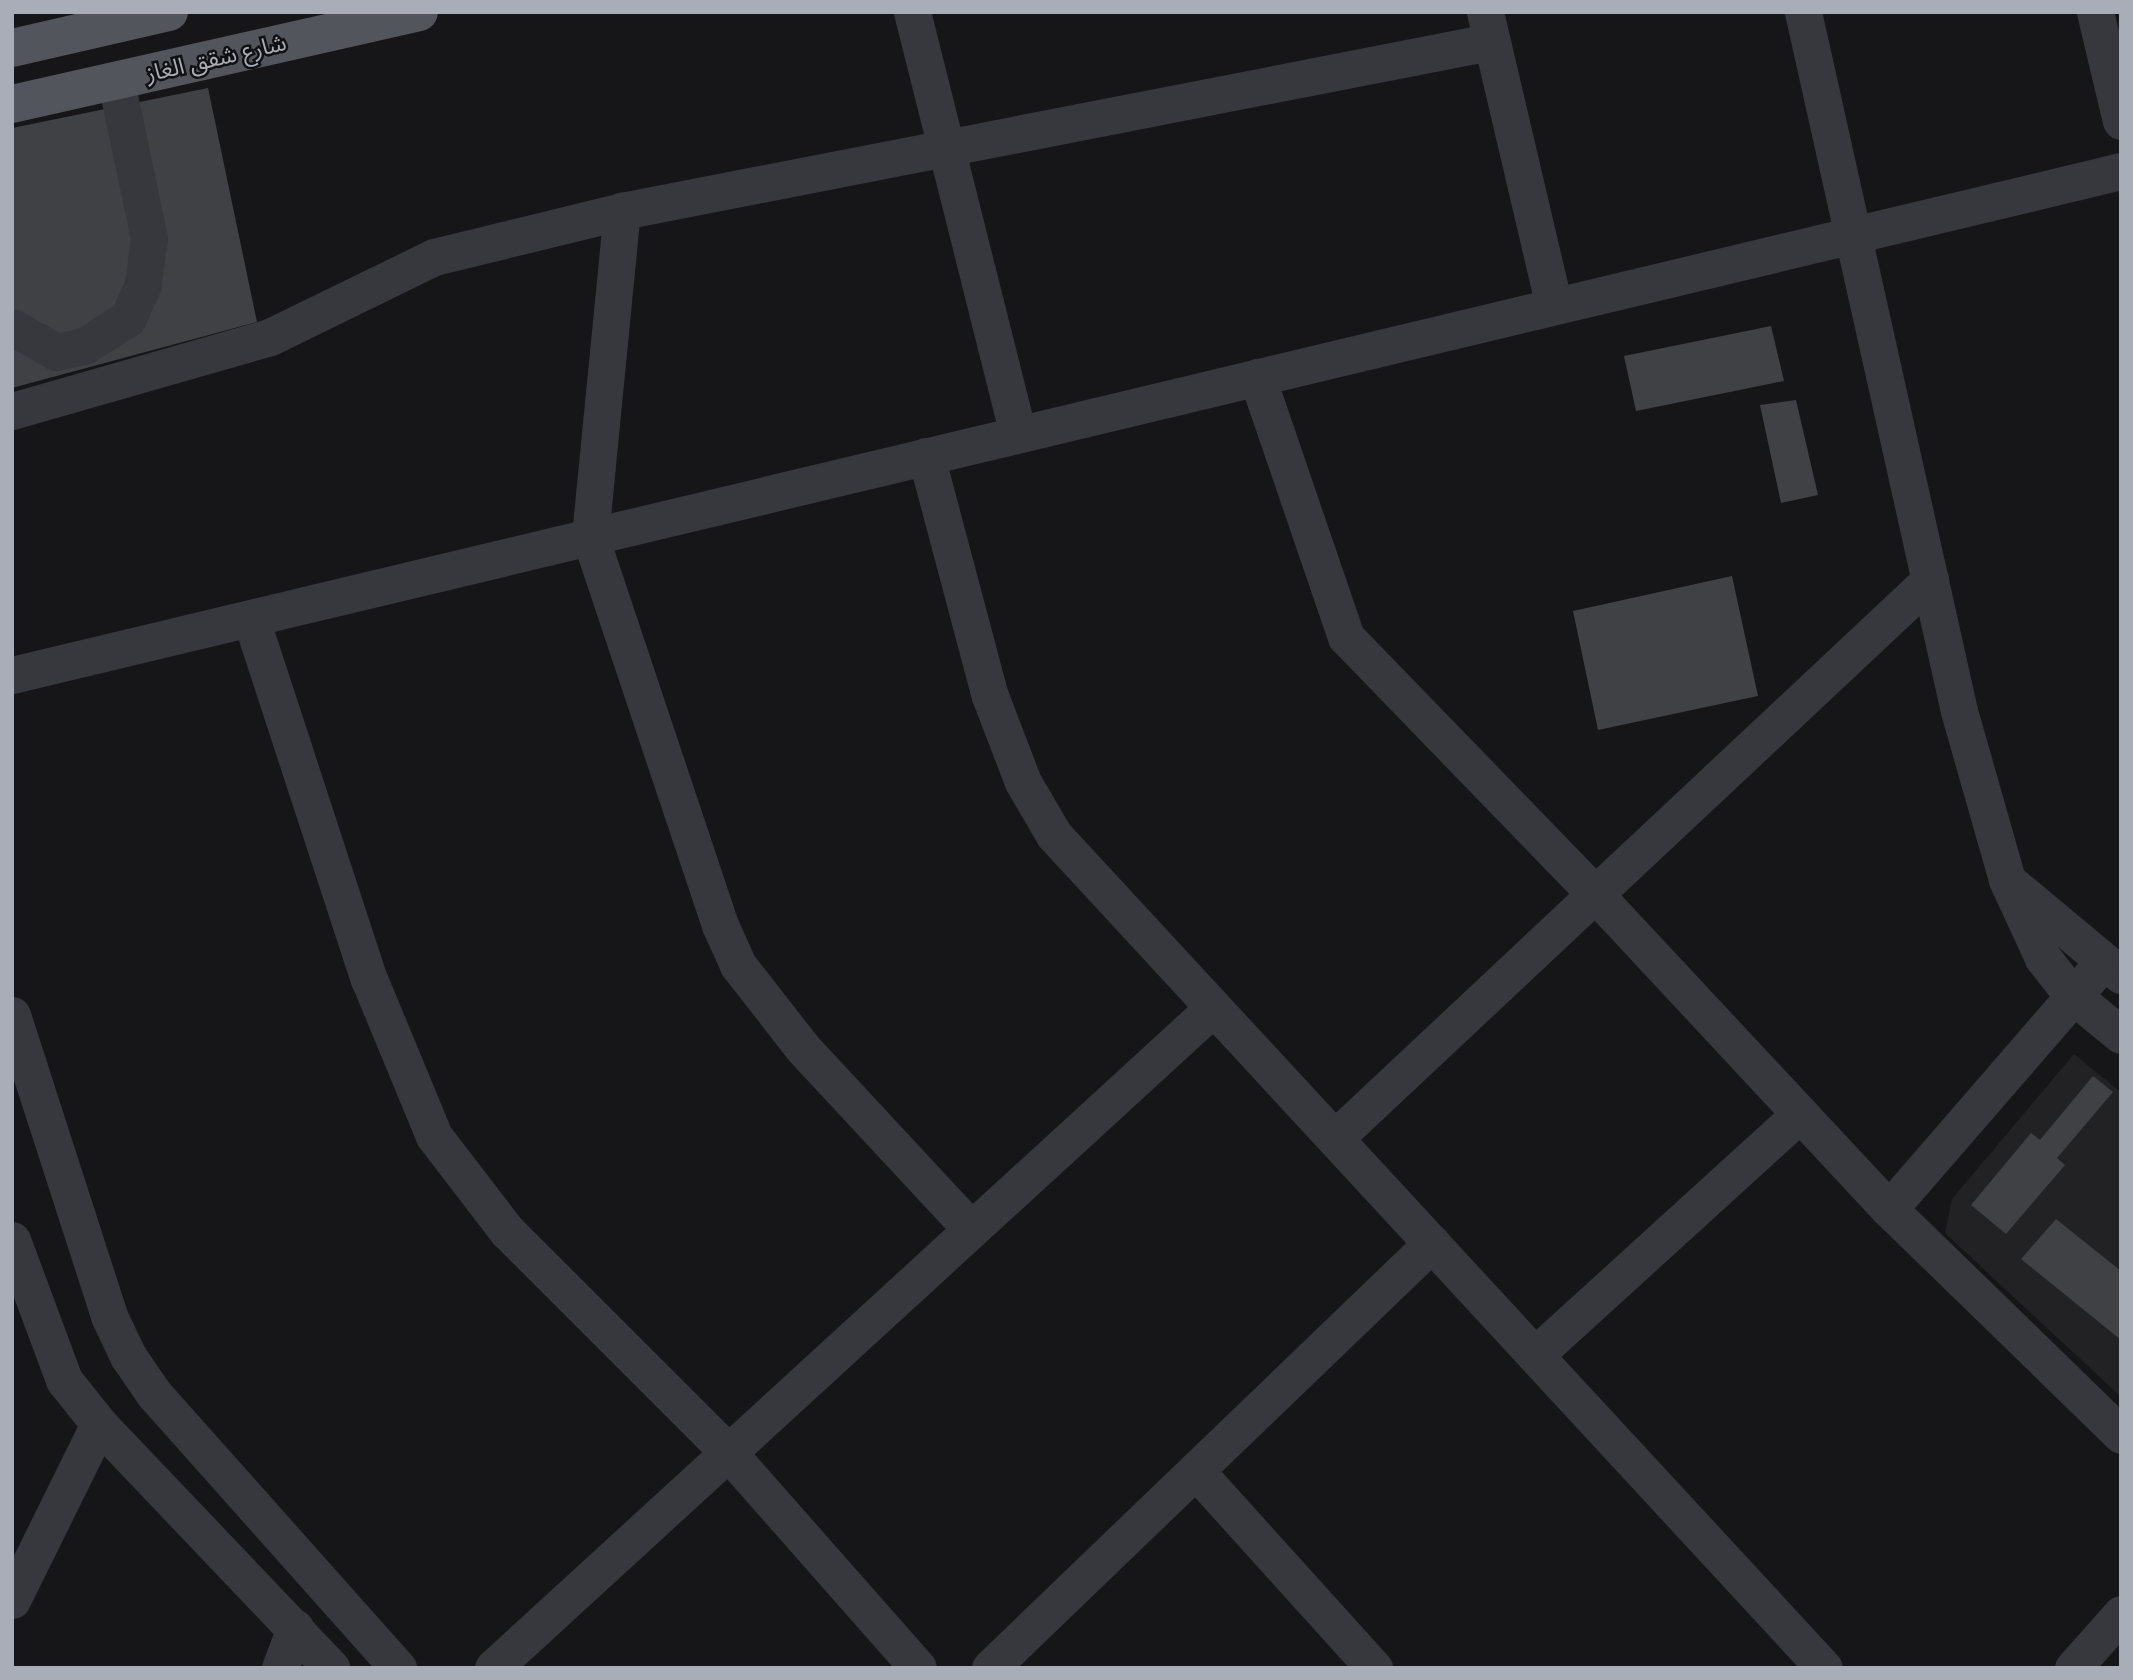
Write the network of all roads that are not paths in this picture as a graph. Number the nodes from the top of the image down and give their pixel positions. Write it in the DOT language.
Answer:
graph roads {
  1 [pos="169,12"];
  2 [pos="419,12"];
  3 [pos="912,12"];
  4 [pos="1803,12"];
  5 [pos="2095,12"];
  6 [pos="1488,27"];
  7 [pos="12,48"];
  8 [pos="116,81"];
  9 [pos="12,104"];
  10 [pos="2121,121"];
  11 [pos="946,151"];
  12 [pos="2121,171"];
  13 [pos="622,211"];
  14 [pos="1852,235"];
  15 [pos="1554,306"];
  16 [pos="12,327"];
  17 [pos="1257,377"];
  18 [pos="12,411"];
  19 [pos="1018,434"];
  20 [pos="926,456"];
  21 [pos="590,537"];
  22 [pos="1930,579"];
  23 [pos="251,619"];
  24 [pos="12,675"];
  25 [pos="2007,880"];
  26 [pos="1595,894"];
  27 [pos="2112,968"];
  28 [pos="2072,995"];
  29 [pos="1213,1008"];
  30 [pos="12,1015"];
  31 [pos="2121,1035"];
  32 [pos="1800,1114"];
  33 [pos="1335,1138"];
  34 [pos="1889,1209"];
  35 [pos="970,1228"];
  36 [pos="12,1240"];
  37 [pos="1432,1243"];
  38 [pos="1535,1355"];
  39 [pos="99,1424"];
  40 [pos="2121,1435"];
  41 [pos="726,1450"];
  42 [pos="1196,1471"];
  43 [pos="12,1600"];
  44 [pos="2121,1614"];
  45 [pos="296,1628"];
  46 [pos="280,1668"];
  47 [pos="331,1668"];
  48 [pos="398,1668"];
  49 [pos="493,1668"];
  50 [pos="918,1668"];
  51 [pos="990,1668"];
  52 [pos="1374,1668"];
  53 [pos="1824,1668"];
  54 [pos="2073,1668"];
  1 -- 7 [label="main road"];
  2 -- 8 [label="main road, شارع شقق الغاز"];
  3 -- 11 [label="street"];
  4 -- 14 [label="street"];
  5 -- 10 [label="street"];
  6 -- 11 [label="street"];
  6 -- 15 [label="street"];
  8 -- 9 [label="main road, شارع شقق الغاز"];
  8 -- 16 [label="street"];
  11 -- 13 [label="street"];
  11 -- 19 [label="street"];
  12 -- 14 [label="street"];
  13 -- 18 [label="street"];
  13 -- 21 [label="street"];
  14 -- 15 [label="street"];
  14 -- 22 [label="street"];
  15 -- 17 [label="street"];
  17 -- 19 [label="street"];
  17 -- 26 [label="street"];
  19 -- 20 [label="street"];
  20 -- 21 [label="street"];
  20 -- 29 [label="street"];
  21 -- 23 [label="street"];
  21 -- 35 [label="street"];
  22 -- 25 [label="street"];
  22 -- 26 [label="street"];
  23 -- 24 [label="street"];
  23 -- 41 [label="street"];
  25 -- 27 [label="street"];
  25 -- 28 [label="street"];
  26 -- 32 [label="street"];
  26 -- 33 [label="street"];
  27 -- 28 [label="street"];
  28 -- 31 [label="street"];
  28 -- 34 [label="street"];
  29 -- 33 [label="street"];
  29 -- 35 [label="street"];
  30 -- 48 [label="street"];
  32 -- 34 [label="street"];
  32 -- 38 [label="street"];
  33 -- 37 [label="street"];
  34 -- 40 [label="street"];
  35 -- 41 [label="street"];
  36 -- 39 [label="street"];
  37 -- 38 [label="street"];
  37 -- 42 [label="street"];
  38 -- 53 [label="street"];
  39 -- 43 [label="street"];
  39 -- 45 [label="street"];
  41 -- 49 [label="street"];
  41 -- 50 [label="street"];
  42 -- 51 [label="street"];
  42 -- 52 [label="street"];
  44 -- 54 [label="street"];
  45 -- 46 [label="street"];
  45 -- 47 [label="street"];
}
